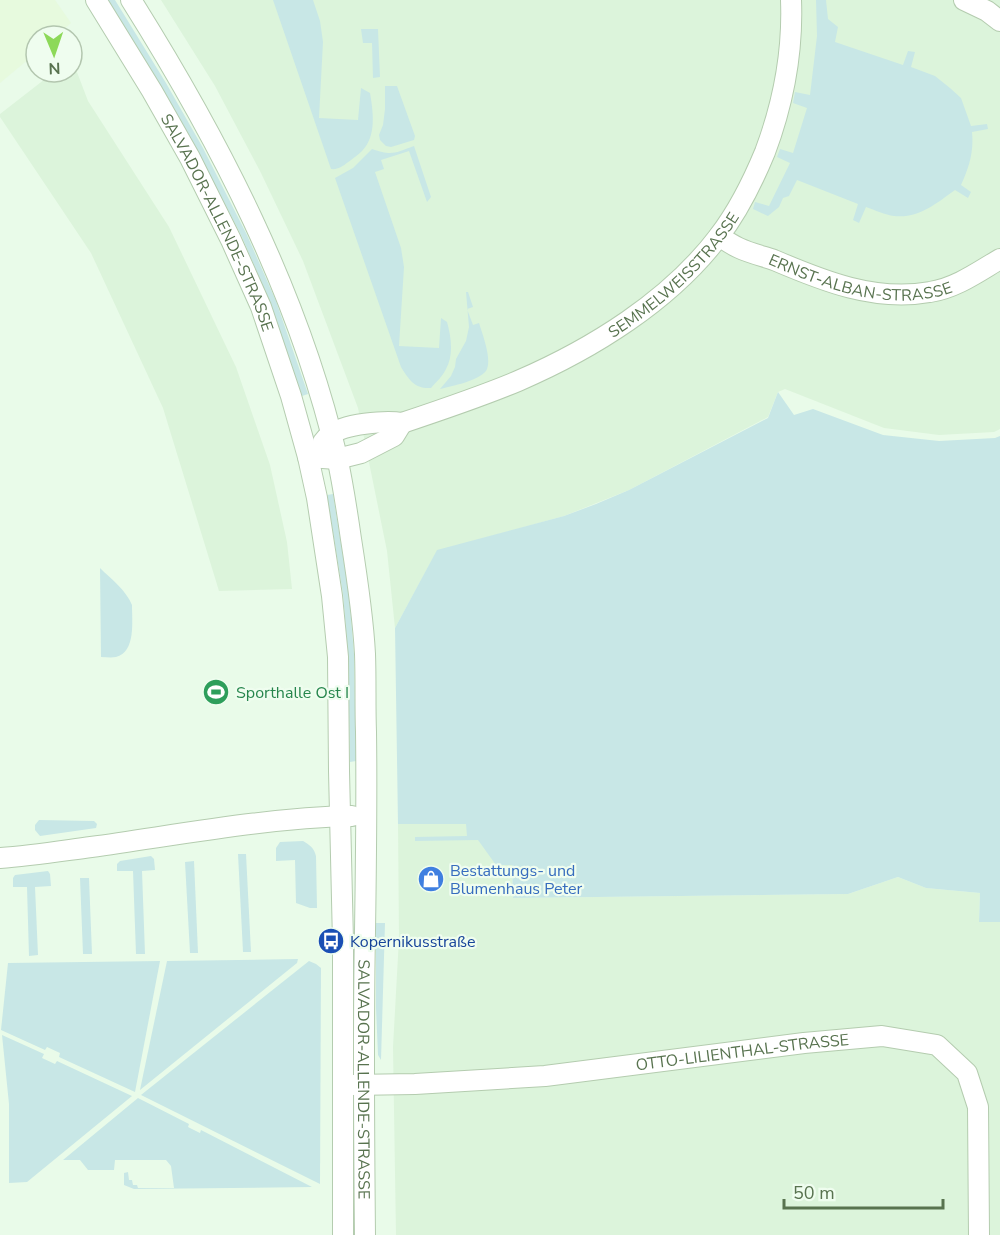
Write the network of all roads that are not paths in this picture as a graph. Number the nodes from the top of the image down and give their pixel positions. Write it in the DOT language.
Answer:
graph roads {
  1 [pos="96,0"];
  2 [pos="130,0"];
  3 [pos="791,0"];
  4 [pos="964,0"];
  5 [pos="1000,21"];
  6 [pos="719,236"];
  7 [pos="1000,259"];
  8 [pos="402,423"];
  9 [pos="331,433"];
  10 [pos="308,457"];
  11 [pos="338,459"];
  12 [pos="340,816"];
  13 [pos="366,816"];
  14 [pos="0,858"];
  15 [pos="343,1085"];
  16 [pos="364,1085"];
  17 [pos="343,1235"];
  18 [pos="365,1235"];
  19 [pos="979,1235"];
  1 -- 10 [label="street, SALVADOR-ALLENDE-STRASSE"];
  2 -- 9 [label="street, SALVADOR-ALLENDE-STRASSE"];
  3 -- 6 [label="street, SEMMELWEISSTRASSE"];
  4 -- 5 [label="street"];
  6 -- 7 [label="street, ERNST-ALBAN-STRASSE"];
  6 -- 8 [label="street, SEMMELWEISSTRASSE"];
  8 -- 9 [label="street, SEMMELWEISSTRASSE"];
  8 -- 11 [label="street, SEMMELWEISSTRASSE"];
  9 -- 10 [label="street"];
  9 -- 11 [label="street, SALVADOR-ALLENDE-STRASSE"];
  10 -- 11 [label="street"];
  10 -- 12 [label="street, SALVADOR-ALLENDE-STRASSE"];
  11 -- 13 [label="street, SALVADOR-ALLENDE-STRASSE"];
  12 -- 13 [label="street"];
  12 -- 14 [label="street"];
  12 -- 15 [label="street, SALVADOR-ALLENDE-STRASSE"];
  13 -- 16 [label="street, SALVADOR-ALLENDE-STRASSE"];
  15 -- 16 [label="street, OTTO-LILIENTHAL-STRASSE"];
  15 -- 17 [label="street, SALVADOR-ALLENDE-STRASSE"];
  16 -- 18 [label="street, SALVADOR-ALLENDE-STRASSE"];
  16 -- 19 [label="street, OTTO-LILIENTHAL-STRASSE"];
}
